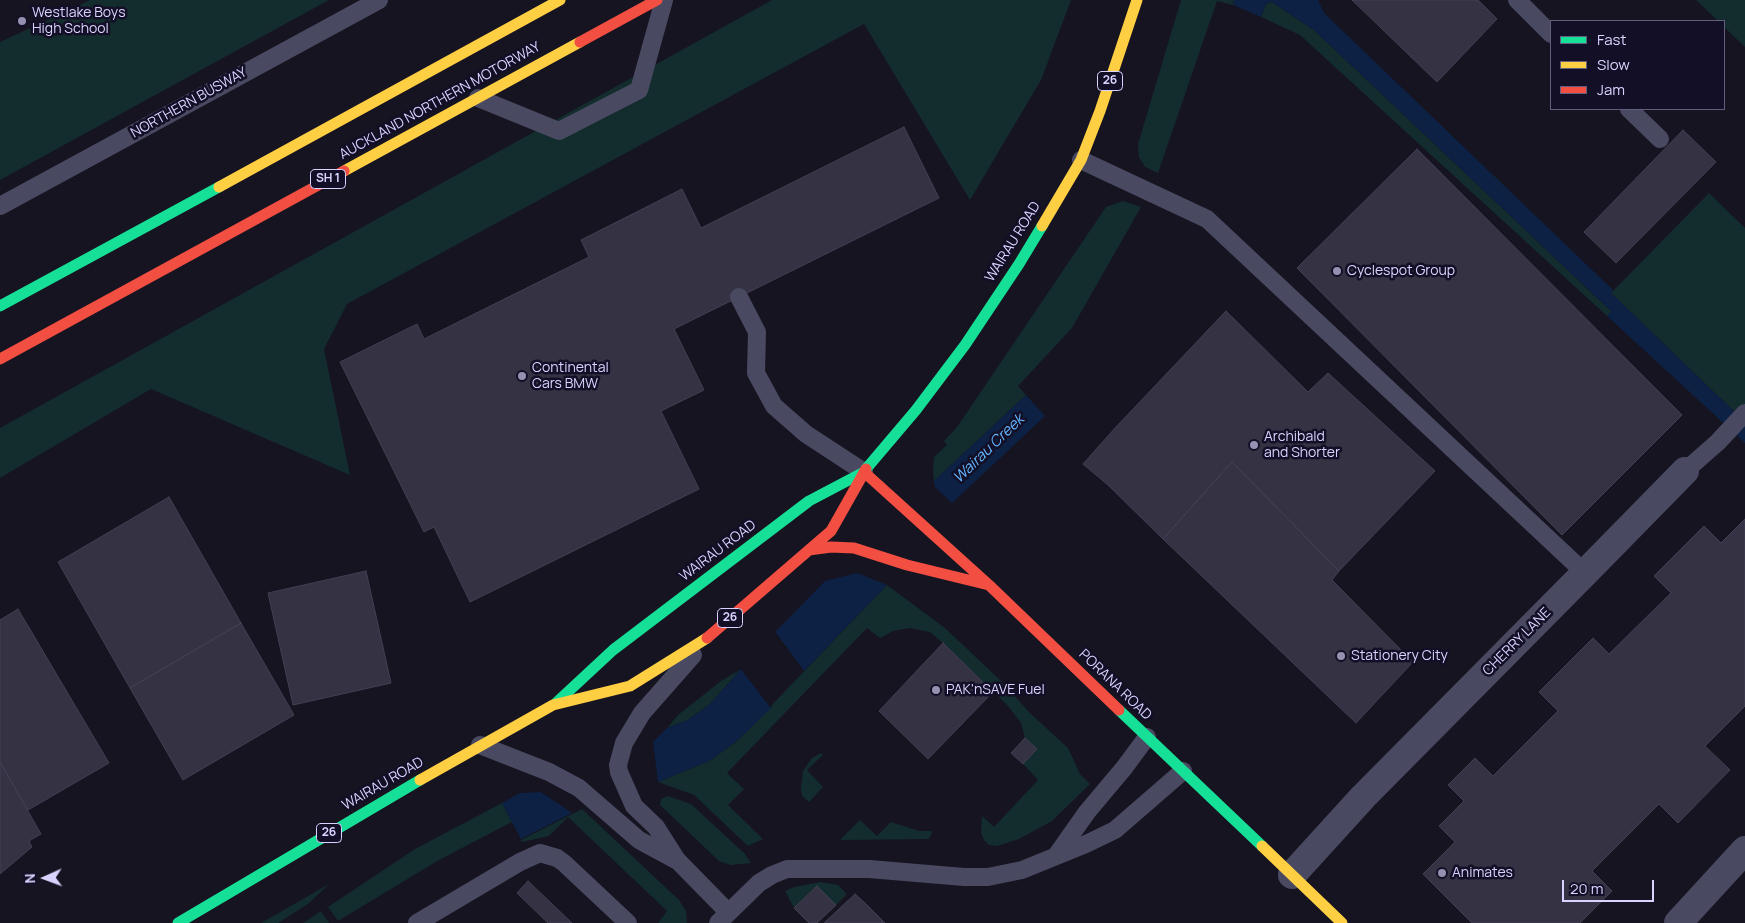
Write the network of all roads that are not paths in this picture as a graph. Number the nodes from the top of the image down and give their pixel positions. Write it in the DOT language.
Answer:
graph roads {
  1 [pos="379,0"];
  2 [pos="560,0"];
  3 [pos="657,0"];
  4 [pos="664,0"];
  5 [pos="1136,0"];
  6 [pos="1517,0"];
  7 [pos="1550,33"];
  8 [pos="478,98"];
  9 [pos="1630,110"];
  10 [pos="1660,139"];
  11 [pos="1081,160"];
  12 [pos="0,206"];
  13 [pos="739,296"];
  14 [pos="0,306"];
  15 [pos="0,359"];
  16 [pos="1745,412"];
  17 [pos="1685,471"];
  18 [pos="864,472"];
  19 [pos="809,550"];
  20 [pos="1585,574"];
  21 [pos="989,585"];
  22 [pos="708,638"];
  23 [pos="553,705"];
  24 [pos="1148,737"];
  25 [pos="480,745"];
  26 [pos="1183,770"];
  27 [pos="1745,850"];
  28 [pos="1056,856"];
  29 [pos="677,860"];
  30 [pos="1292,875"];
  31 [pos="723,918"];
  32 [pos="178,923"];
  33 [pos="417,923"];
  34 [pos="628,923"];
  35 [pos="1342,923"];
  36 [pos="1678,923"];
  1 -- 12 [label="lane, NORTHERN BUSWAY"];
  2 -- 14 [label="main road"];
  3 -- 8 [label="main road, AUCKLAND NORTHERN MOTORWAY / SH 1"];
  4 -- 8 [label="lane"];
  5 -- 11 [label="main road, WAIRAU ROAD / 26"];
  6 -- 7 [label="lane"];
  8 -- 15 [label="main road, AUCKLAND NORTHERN MOTORWAY / SH 1"];
  9 -- 10 [label="lane"];
  11 -- 18 [label="main road, WAIRAU ROAD / 26"];
  11 -- 20 [label="lane"];
  13 -- 18 [label="lane"];
  16 -- 17 [label="lane, CHERRY LANE"];
  17 -- 20 [label="street, CHERRY LANE"];
  18 -- 19 [label="main road, WAIRAU ROAD / 26"];
  18 -- 21 [label="main road, PORANA ROAD"];
  18 -- 23 [label="main road, WAIRAU ROAD / 26"];
  19 -- 21 [label="main road"];
  19 -- 22 [label="main road, WAIRAU ROAD / 26"];
  20 -- 30 [label="street, CHERRY LANE"];
  21 -- 24 [label="main road, PORANA ROAD"];
  22 -- 23 [label="main road, WAIRAU ROAD / 26"];
  22 -- 29 [label="lane"];
  23 -- 25 [label="main road, WAIRAU ROAD / 26"];
  24 -- 26 [label="main road, PORANA ROAD"];
  24 -- 28 [label="lane"];
  25 -- 29 [label="lane"];
  25 -- 32 [label="main road, WAIRAU ROAD / 26"];
  26 -- 28 [label="lane"];
  26 -- 30 [label="main road, PORANA ROAD"];
  27 -- 36 [label="street"];
  28 -- 31 [label="lane"];
  29 -- 31 [label="lane"];
  30 -- 35 [label="main road, PORANA ROAD"];
  33 -- 34 [label="lane"];
}
